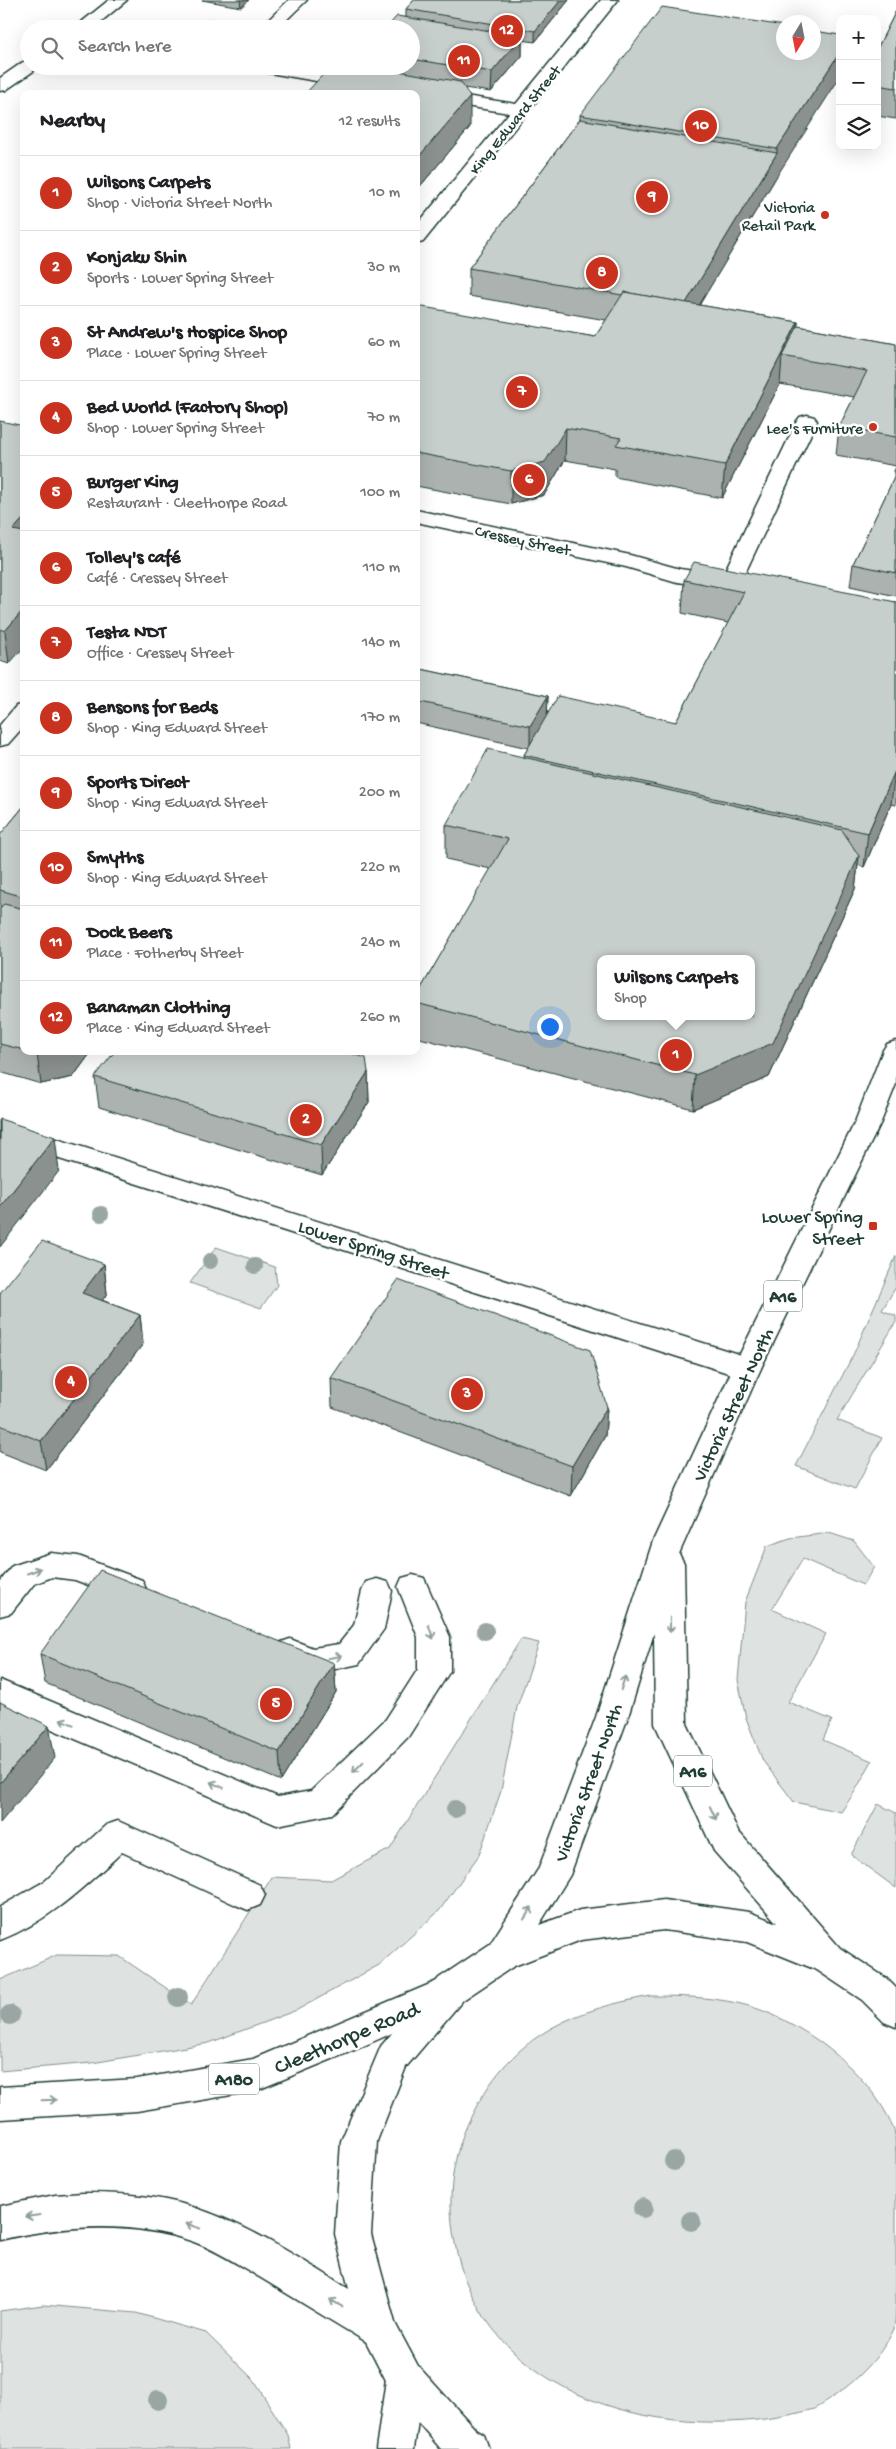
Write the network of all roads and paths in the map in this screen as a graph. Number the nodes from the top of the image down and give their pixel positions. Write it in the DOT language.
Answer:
graph roads {
  1 [pos="299,0"];
  2 [pos="610,0"];
  3 [pos="113,5"];
  4 [pos="93,20"];
  5 [pos="277,20"];
  6 [pos="20,69"];
  7 [pos="0,70"];
  8 [pos="20,72"];
  9 [pos="310,75"];
  10 [pos="0,86"];
  11 [pos="378,86"];
  12 [pos="420,93"];
  13 [pos="522,110"];
  14 [pos="420,233"];
  15 [pos="807,421"];
  16 [pos="420,517"];
  17 [pos="20,716"];
  18 [pos="0,739"];
  19 [pos="896,1050"];
  20 [pos="0,1130"];
  21 [pos="748,1368"];
  22 [pos="668,1541"];
  23 [pos="413,1587"];
  24 [pos="377,1591"];
  25 [pos="159,1600"];
  26 [pos="0,1604"];
  27 [pos="267,1643"];
  28 [pos="0,1694"];
  29 [pos="248,1895"];
  30 [pos="0,1925"];
  31 [pos="502,1955"];
  32 [pos="829,1959"];
  33 [pos="452,1989"];
  34 [pos="889,1999"];
  35 [pos="0,2103"];
  36 [pos="0,2223"];
  37 [pos="378,2328"];
  38 [pos="405,2379"];
  39 [pos="395,2449"];
  40 [pos="470,2449"];
  1 -- 5 [label="main road"];
  2 -- 13 [label="main road, King Edward Street"];
  3 -- 4 [label="main road"];
  6 -- 7 [label="main road"];
  8 -- 10 [label="main road"];
  9 -- 11 [label="main road"];
  12 -- 13 [label="main road"];
  13 -- 14 [label="main road, King Edward Street"];
  15 -- 16 [label="main road, Cressey Street"];
  17 -- 18 [label="main road"];
  19 -- 21 [label="main road, Victoria Street North / A16"];
  20 -- 21 [label="main road, Lower Spring Street"];
  21 -- 22 [label="main road, Victoria Street North / A16"];
  31 -- 22 [label="main road, Victoria Street North / A16, one-way"];
  22 -- 32 [label="main road, Victoria Street North / A16, one-way"];
  23 -- 28 [label="main road, one-way"];
  27 -- 24 [label="main road, one-way"];
  26 -- 25 [label="main road, one-way"];
  29 -- 30 [label="main road"];
  31 -- 32 [label="main road"];
  31 -- 33 [label="main road"];
  32 -- 34 [label="main road"];
  35 -- 33 [label="main road, Cleethorpe Road / A180, one-way"];
  33 -- 37 [label="main road"];
  37 -- 36 [label="main road, one-way"];
  37 -- 38 [label="main road"];
  38 -- 39 [label="main road"];
  38 -- 40 [label="main road"];
}
